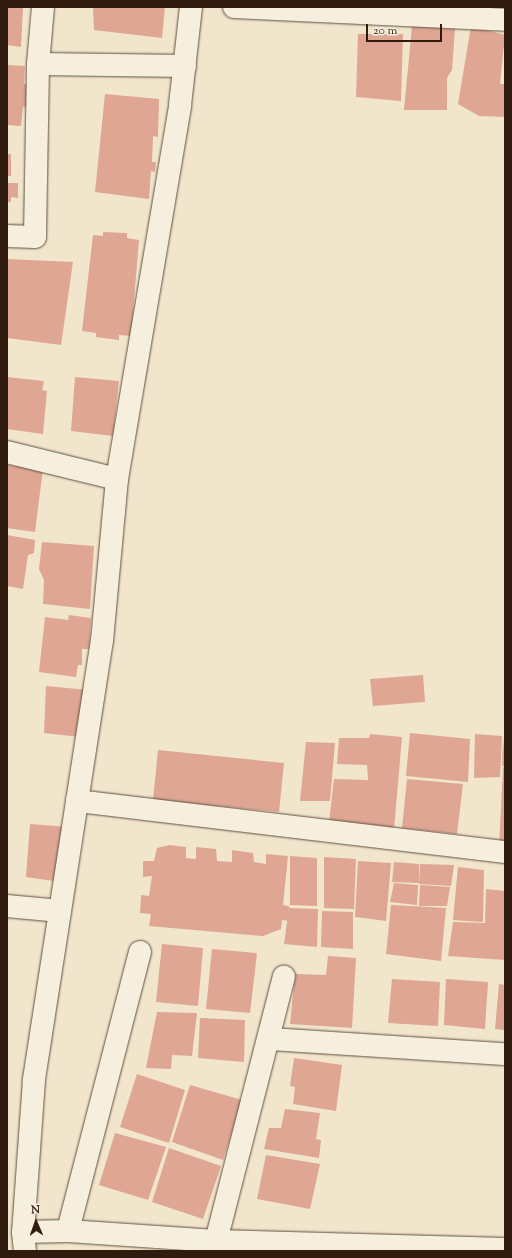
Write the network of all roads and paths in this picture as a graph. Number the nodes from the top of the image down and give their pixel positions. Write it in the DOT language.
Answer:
graph roads {
  1 [pos="43,7"];
  2 [pos="192,7"];
  3 [pos="234,7"];
  4 [pos="505,20"];
  5 [pos="38,64"];
  6 [pos="185,66"];
  7 [pos="7,236"];
  8 [pos="7,452"];
  9 [pos="117,479"];
  10 [pos="78,801"];
  11 [pos="505,852"];
  12 [pos="7,906"];
  13 [pos="60,911"];
  14 [pos="140,952"];
  15 [pos="284,977"];
  16 [pos="270,1039"];
  17 [pos="505,1054"];
  18 [pos="68,1231"];
  19 [pos="216,1241"];
  20 [pos="24,1242"];
  21 [pos="505,1249"];
  1 -- 5 [label="street"];
  2 -- 6 [label="street"];
  3 -- 4 [label="street"];
  5 -- 6 [label="street"];
  5 -- 7 [label="street"];
  6 -- 9 [label="street"];
  8 -- 9 [label="street"];
  9 -- 10 [label="street"];
  10 -- 11 [label="street"];
  10 -- 13 [label="street"];
  12 -- 13 [label="street"];
  13 -- 20 [label="street"];
  14 -- 18 [label="street"];
  15 -- 16 [label="street"];
  16 -- 17 [label="street"];
  16 -- 19 [label="street"];
  18 -- 19 [label="street"];
  18 -- 20 [label="street"];
  19 -- 21 [label="street"];
}
